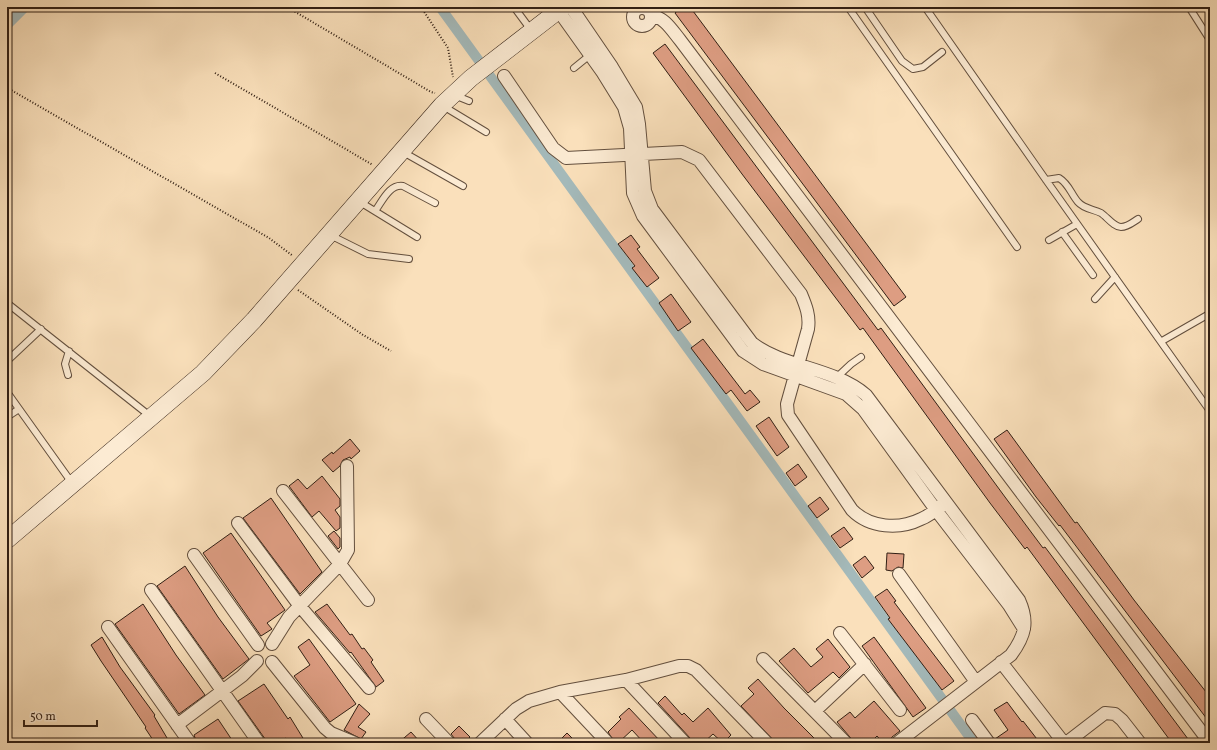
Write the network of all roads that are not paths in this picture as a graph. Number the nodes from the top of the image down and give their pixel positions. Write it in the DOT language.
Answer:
graph roads {
  1 [pos="514,7"];
  2 [pos="848,7"];
  3 [pos="865,7"];
  4 [pos="925,7"];
  5 [pos="1189,7"];
  6 [pos="564,8"];
  7 [pos="632,9"];
  8 [pos="532,31"];
  9 [pos="1210,40"];
  10 [pos="942,52"];
  11 [pos="590,55"];
  12 [pos="574,68"];
  13 [pos="607,70"];
  14 [pos="504,76"];
  15 [pos="447,100"];
  16 [pos="469,101"];
  17 [pos="486,132"];
  18 [pos="402,151"];
  19 [pos="637,155"];
  20 [pos="1046,180"];
  21 [pos="463,186"];
  22 [pos="358,202"];
  23 [pos="436,203"];
  24 [pos="375,211"];
  25 [pos="1138,219"];
  26 [pos="1077,224"];
  27 [pos="1062,232"];
  28 [pos="329,235"];
  29 [pos="417,237"];
  30 [pos="1049,240"];
  31 [pos="1017,247"];
  32 [pos="409,259"];
  33 [pos="1093,275"];
  34 [pos="1115,277"];
  35 [pos="1095,299"];
  36 [pos="7,303"];
  37 [pos="1209,314"];
  38 [pos="41,329"];
  39 [pos="1162,341"];
  40 [pos="69,351"];
  41 [pos="861,358"];
  42 [pos="7,361"];
  43 [pos="798,370"];
  44 [pos="68,375"];
  45 [pos="836,378"];
  46 [pos="7,392"];
  47 [pos="19,408"];
  48 [pos="1210,411"];
  49 [pos="7,417"];
  50 [pos="151,417"];
  51 [pos="347,466"];
  52 [pos="72,484"];
  53 [pos="283,491"];
  54 [pos="947,502"];
  55 [pos="936,510"];
  56 [pos="238,522"];
  57 [pos="10,534"];
  58 [pos="194,555"];
  59 [pos="340,564"];
  60 [pos="899,574"];
  61 [pos="150,590"];
  62 [pos="368,600"];
  63 [pos="299,605"];
  64 [pos="108,627"];
  65 [pos="1024,629"];
  66 [pos="840,633"];
  67 [pos="272,644"];
  68 [pos="258,645"];
  69 [pos="763,659"];
  70 [pos="257,661"];
  71 [pos="272,662"];
  72 [pos="1001,662"];
  73 [pos="865,664"];
  74 [pos="626,680"];
  75 [pos="976,682"];
  76 [pos="369,688"];
  77 [pos="223,690"];
  78 [pos="560,692"];
  79 [pos="900,710"];
  80 [pos="815,711"];
  81 [pos="426,719"];
  82 [pos="505,719"];
  83 [pos="972,720"];
  84 [pos="178,725"];
  85 [pos="190,743"];
  86 [pos="259,743"];
  87 [pos="355,743"];
  88 [pos="449,743"];
  89 [pos="480,743"];
  90 [pos="527,743"];
  91 [pos="608,743"];
  92 [pos="685,743"];
  93 [pos="767,743"];
  94 [pos="846,743"];
  95 [pos="897,743"];
  96 [pos="989,743"];
  97 [pos="1065,743"];
  98 [pos="1140,743"];
  99 [pos="1210,743"];
  1 -- 8 [label="lane"];
  2 -- 31 [label="lane"];
  3 -- 10 [label="lane"];
  4 -- 20 [label="lane"];
  5 -- 9 [label="lane"];
  6 -- 8 [label="street"];
  6 -- 11 [label="street"];
  6 -- 13 [label="street"];
  7 -- 99 [label="street"];
  8 -- 15 [label="street"];
  11 -- 12 [label="lane"];
  11 -- 13 [label="street"];
  13 -- 19 [label="street"];
  14 -- 19 [label="street"];
  15 -- 16 [label="lane"];
  15 -- 17 [label="lane"];
  15 -- 18 [label="street"];
  18 -- 21 [label="lane"];
  18 -- 22 [label="street"];
  19 -- 43 [label="street"];
  19 -- 43 [label="street"];
  20 -- 25 [label="lane"];
  20 -- 26 [label="lane"];
  22 -- 24 [label="lane"];
  22 -- 28 [label="street"];
  23 -- 24 [label="lane"];
  24 -- 29 [label="lane"];
  26 -- 27 [label="lane"];
  26 -- 34 [label="lane"];
  27 -- 30 [label="lane"];
  27 -- 33 [label="lane"];
  28 -- 32 [label="lane"];
  28 -- 50 [label="street"];
  34 -- 35 [label="lane"];
  34 -- 39 [label="lane"];
  36 -- 38 [label="lane"];
  37 -- 39 [label="lane"];
  38 -- 40 [label="lane"];
  38 -- 42 [label="lane"];
  39 -- 48 [label="lane"];
  40 -- 44 [label="lane"];
  40 -- 50 [label="lane"];
  41 -- 45 [label="lane"];
  43 -- 45 [label="street"];
  43 -- 55 [label="street"];
  43 -- 55 [label="street"];
  45 -- 54 [label="street"];
  46 -- 47 [label="lane"];
  47 -- 49 [label="lane"];
  47 -- 52 [label="lane"];
  50 -- 52 [label="street"];
  51 -- 59 [label="street"];
  52 -- 57 [label="street"];
  53 -- 59 [label="street"];
  54 -- 55 [label="street"];
  54 -- 65 [label="street"];
  55 -- 65 [label="street"];
  56 -- 63 [label="street"];
  58 -- 68 [label="street"];
  59 -- 62 [label="street"];
  59 -- 63 [label="street"];
  60 -- 75 [label="street"];
  61 -- 77 [label="street"];
  63 -- 67 [label="street"];
  63 -- 76 [label="street"];
  64 -- 84 [label="street"];
  65 -- 72 [label="street"];
  66 -- 73 [label="street"];
  67 -- 68 [label="street"];
  67 -- 71 [label="street"];
  68 -- 70 [label="street"];
  69 -- 80 [label="street"];
  70 -- 71 [label="street"];
  70 -- 77 [label="street"];
  71 -- 87 [label="street"];
  72 -- 75 [label="street"];
  72 -- 97 [label="street"];
  73 -- 79 [label="street"];
  73 -- 80 [label="street"];
  74 -- 78 [label="street"];
  74 -- 92 [label="street"];
  74 -- 93 [label="street"];
  75 -- 95 [label="street"];
  77 -- 84 [label="street"];
  77 -- 86 [label="street"];
  78 -- 82 [label="street"];
  78 -- 91 [label="street"];
  80 -- 94 [label="street"];
  81 -- 88 [label="street"];
  82 -- 89 [label="street"];
  82 -- 90 [label="street"];
  83 -- 96 [label="street"];
  84 -- 85 [label="street"];
  97 -- 98 [label="street"];
}
